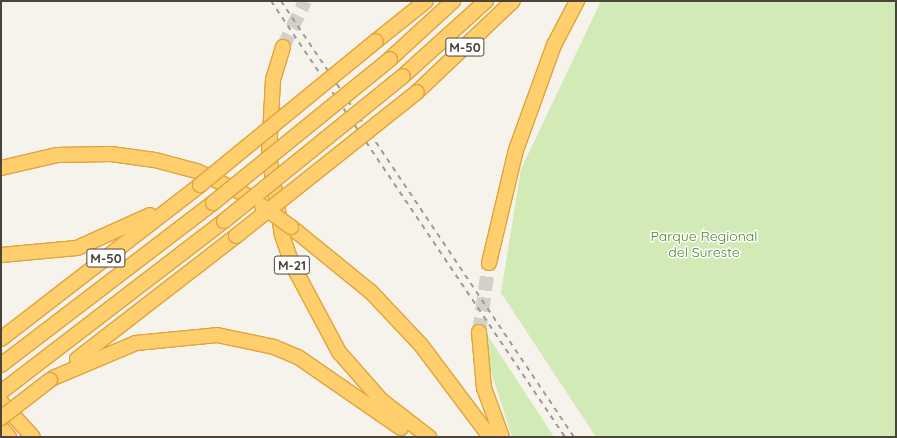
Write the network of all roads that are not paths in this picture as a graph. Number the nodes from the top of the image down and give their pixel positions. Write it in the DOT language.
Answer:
graph roads {
  1 [pos="420,1"];
  2 [pos="426,1"];
  3 [pos="453,1"];
  4 [pos="486,1"];
  5 [pos="513,1"];
  6 [pos="577,1"];
  7 [pos="376,41"];
  8 [pos="283,47"];
  9 [pos="1,168"];
  10 [pos="196,188"];
  11 [pos="1,255"];
  12 [pos="488,263"];
  13 [pos="479,332"];
  14 [pos="1,339"];
  15 [pos="1,365"];
  16 [pos="52,379"];
  17 [pos="1,392"];
  18 [pos="1,402"];
  19 [pos="1,418"];
  20 [pos="1,428"];
  21 [pos="9,437"];
  22 [pos="33,437"];
  23 [pos="413,437"];
  24 [pos="429,437"];
  25 [pos="490,437"];
  26 [pos="502,437"];
  1 -- 7 [label="highway, M-50"];
  2 -- 7 [label="highway"];
  3 -- 15 [label="highway, M-50, bridge"];
  4 -- 17 [label="highway, M-50, bridge"];
  5 -- 16 [label="highway, M-50, bridge"];
  6 -- 12 [label="highway"];
  7 -- 10 [label="highway, M-50, bridge"];
  8 -- 24 [label="highway, M-21"];
  9 -- 25 [label="highway, bridge"];
  10 -- 11 [label="highway"];
  10 -- 14 [label="highway, M-50"];
  13 -- 26 [label="highway"];
  16 -- 19 [label="highway, M-50, bridge"];
  16 -- 23 [label="highway"];
  18 -- 22 [label="highway"];
  20 -- 21 [label="highway"];
}
